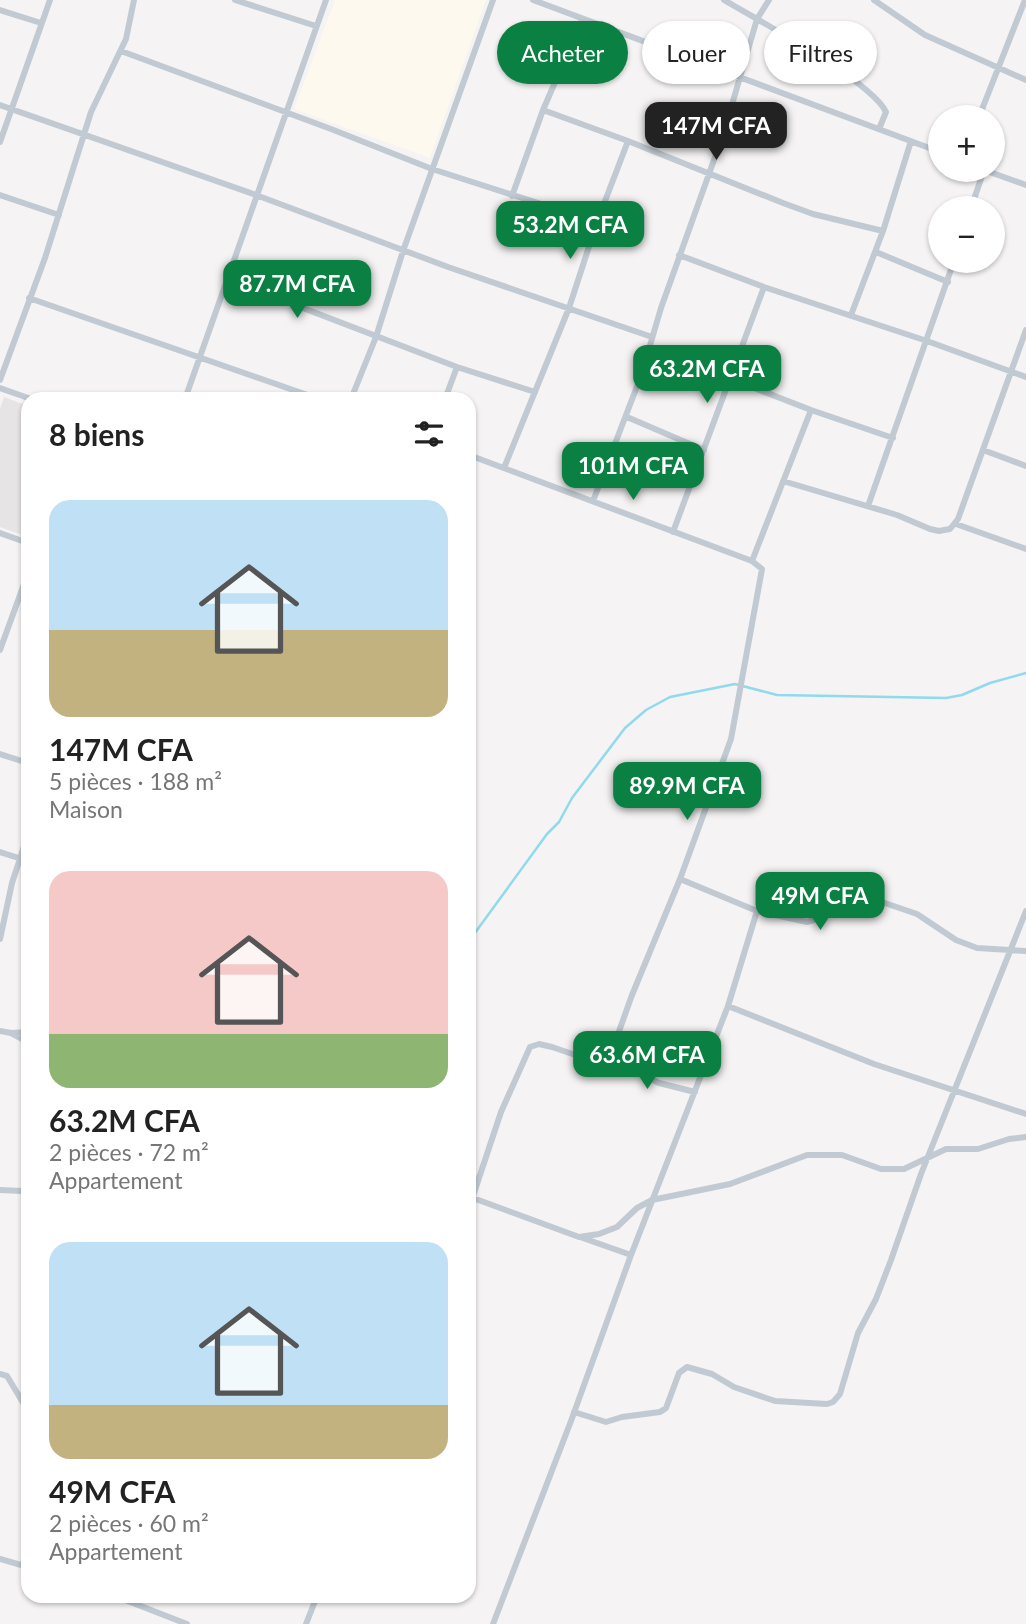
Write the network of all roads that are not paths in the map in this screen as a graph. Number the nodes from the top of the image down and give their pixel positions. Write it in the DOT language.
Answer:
graph roads {
  1 [pos="50,0"];
  2 [pos="134,0"];
  3 [pos="235,0"];
  4 [pos="326,0"];
  5 [pos="493,0"];
  6 [pos="533,0"];
  7 [pos="724,0"];
  8 [pos="769,0"];
  9 [pos="874,0"];
  10 [pos="1025,0"];
  11 [pos="0,10"];
  12 [pos="757,19"];
  13 [pos="582,20"];
  14 [pos="41,23"];
  15 [pos="316,26"];
  16 [pos="642,41"];
  17 [pos="750,42"];
  18 [pos="121,51"];
  19 [pos="999,69"];
  20 [pos="750,80"];
  21 [pos="1026,80"];
  22 [pos="737,84"];
  23 [pos="0,105"];
  24 [pos="984,105"];
  25 [pos="12,110"];
  26 [pos="543,110"];
  27 [pos="286,112"];
  28 [pos="879,129"];
  29 [pos="83,134"];
  30 [pos="628,141"];
  31 [pos="911,141"];
  32 [pos="0,142"];
  33 [pos="928,147"];
  34 [pos="432,169"];
  35 [pos="709,175"];
  36 [pos="1005,178"];
  37 [pos="1026,185"];
  38 [pos="0,195"];
  39 [pos="256,195"];
  40 [pos="512,195"];
  41 [pos="59,215"];
  42 [pos="597,222"];
  43 [pos="883,232"];
  44 [pos="403,251"];
  45 [pos="876,252"];
  46 [pos="679,256"];
  47 [pos="951,273"];
  48 [pos="227,279"];
  49 [pos="948,282"];
  50 [pos="764,287"];
  51 [pos="29,298"];
  52 [pos="569,308"];
  53 [pos="851,315"];
  54 [pos="1026,330"];
  55 [pos="376,337"];
  56 [pos="652,337"];
  57 [pos="928,341"];
  58 [pos="201,356"];
  59 [pos="457,367"];
  60 [pos="1012,371"];
  61 [pos="1026,377"];
  62 [pos="731,379"];
  63 [pos="0,380"];
  64 [pos="0,388"];
  65 [pos="188,392"];
  66 [pos="300,392"];
  67 [pos="354,392"];
  68 [pos="448,392"];
  69 [pos="535,392"];
  70 [pos="21,395"];
  71 [pos="811,410"];
  72 [pos="627,418"];
  73 [pos="894,438"];
  74 [pos="704,450"];
  75 [pos="983,450"];
  76 [pos="476,458"];
  77 [pos="1026,466"];
  78 [pos="504,468"];
  79 [pos="783,481"];
  80 [pos="593,502"];
  81 [pos="868,506"];
  82 [pos="956,524"];
  83 [pos="673,532"];
  84 [pos="0,533"];
  85 [pos="21,540"];
  86 [pos="1026,549"];
  87 [pos="752,561"];
  88 [pos="21,592"];
  89 [pos="0,649"];
  90 [pos="0,754"];
  91 [pos="21,761"];
  92 [pos="0,852"];
  93 [pos="21,856"];
  94 [pos="20,859"];
  95 [pos="680,879"];
  96 [pos="757,911"];
  97 [pos="1026,911"];
  98 [pos="0,938"];
  99 [pos="1010,949"];
  100 [pos="1026,951"];
  101 [pos="729,1006"];
  102 [pos="0,1031"];
  103 [pos="21,1032"];
  104 [pos="11,1033"];
  105 [pos="21,1038"];
  106 [pos="607,1065"];
  107 [pos="956,1091"];
  108 [pos="695,1092"];
  109 [pos="1026,1114"];
  110 [pos="1026,1137"];
  111 [pos="929,1157"];
  112 [pos="476,1189"];
  113 [pos="0,1190"];
  114 [pos="21,1191"];
  115 [pos="476,1199"];
  116 [pos="652,1200"];
  117 [pos="579,1237"];
  118 [pos="631,1255"];
  119 [pos="0,1374"];
  120 [pos="21,1399"];
  121 [pos="574,1412"];
  122 [pos="0,1559"];
  123 [pos="21,1565"];
  124 [pos="132,1603"];
  125 [pos="314,1603"];
  126 [pos="187,1624"];
  127 [pos="306,1624"];
  128 [pos="493,1624"];
  1 -- 14 [label="street"];
  2 -- 18 [label="street"];
  3 -- 15 [label="street"];
  4 -- 15 [label="street"];
  5 -- 34 [label="street"];
  6 -- 13 [label="street"];
  7 -- 12 [label="street"];
  8 -- 12 [label="street"];
  9 -- 19 [label="street"];
  10 -- 19 [label="street"];
  11 -- 14 [label="street"];
  12 -- 17 [label="street"];
  12 -- 28 [label="street"];
  13 -- 16 [label="street"];
  13 -- 26 [label="street"];
  14 -- 25 [label="street"];
  15 -- 27 [label="street"];
  18 -- 27 [label="street"];
  18 -- 29 [label="street"];
  19 -- 21 [label="street"];
  19 -- 24 [label="street"];
  20 -- 28 [label="street"];
  22 -- 35 [label="street"];
  23 -- 25 [label="street"];
  25 -- 29 [label="street"];
  25 -- 32 [label="street"];
  26 -- 30 [label="street"];
  26 -- 40 [label="street"];
  27 -- 34 [label="street"];
  27 -- 39 [label="street"];
  28 -- 31 [label="street"];
  29 -- 39 [label="street"];
  29 -- 41 [label="street"];
  30 -- 35 [label="street"];
  30 -- 42 [label="street"];
  31 -- 33 [label="street"];
  31 -- 43 [label="street"];
  34 -- 40 [label="street"];
  34 -- 44 [label="street"];
  35 -- 43 [label="street"];
  35 -- 46 [label="street"];
  36 -- 37 [label="street"];
  38 -- 41 [label="street"];
  39 -- 44 [label="street"];
  39 -- 48 [label="street"];
  40 -- 42 [label="street"];
  41 -- 51 [label="street"];
  42 -- 52 [label="street"];
  43 -- 45 [label="street"];
  44 -- 52 [label="street"];
  44 -- 55 [label="street"];
  45 -- 49 [label="street"];
  45 -- 53 [label="street"];
  46 -- 50 [label="street"];
  46 -- 56 [label="street"];
  47 -- 49 [label="street"];
  48 -- 55 [label="street"];
  48 -- 58 [label="street"];
  49 -- 57 [label="street"];
  50 -- 53 [label="street"];
  50 -- 62 [label="street"];
  51 -- 58 [label="street"];
  51 -- 63 [label="street"];
  52 -- 56 [label="street"];
  52 -- 69 [label="street"];
  53 -- 57 [label="street"];
  54 -- 60 [label="street"];
  55 -- 59 [label="street"];
  55 -- 67 [label="street"];
  56 -- 72 [label="street"];
  57 -- 60 [label="street"];
  57 -- 73 [label="street"];
  58 -- 65 [label="street"];
  58 -- 66 [label="street"];
  59 -- 68 [label="street"];
  59 -- 69 [label="street"];
  60 -- 61 [label="street"];
  60 -- 75 [label="street"];
  62 -- 71 [label="street"];
  62 -- 74 [label="street"];
  64 -- 70 [label="street"];
  69 -- 78 [label="street"];
  71 -- 73 [label="street"];
  71 -- 79 [label="street"];
  72 -- 74 [label="street"];
  72 -- 80 [label="street"];
  73 -- 81 [label="street"];
  74 -- 83 [label="street"];
  75 -- 77 [label="street"];
  75 -- 82 [label="street"];
  76 -- 78 [label="street"];
  78 -- 80 [label="street"];
  79 -- 81 [label="street"];
  79 -- 87 [label="street"];
  80 -- 83 [label="street"];
  81 -- 82 [label="street"];
  82 -- 86 [label="street"];
  83 -- 87 [label="street"];
  84 -- 85 [label="street"];
  87 -- 95 [label="street"];
  88 -- 89 [label="street"];
  90 -- 91 [label="street"];
  92 -- 94 [label="street"];
  93 -- 94 [label="street"];
  94 -- 98 [label="street"];
  95 -- 96 [label="street"];
  95 -- 106 [label="street"];
  96 -- 99 [label="street"];
  96 -- 101 [label="street"];
  97 -- 99 [label="street"];
  99 -- 100 [label="street"];
  99 -- 107 [label="street"];
  101 -- 107 [label="street"];
  101 -- 108 [label="street"];
  102 -- 104 [label="street"];
  103 -- 104 [label="street"];
  104 -- 105 [label="street"];
  106 -- 108 [label="street"];
  106 -- 112 [label="street"];
  107 -- 109 [label="street"];
  107 -- 111 [label="street"];
  108 -- 116 [label="street"];
  110 -- 111 [label="street"];
  111 -- 116 [label="street"];
  111 -- 121 [label="street"];
  113 -- 114 [label="street"];
  115 -- 117 [label="street"];
  116 -- 117 [label="street"];
  116 -- 118 [label="street"];
  117 -- 118 [label="street"];
  118 -- 121 [label="street"];
  119 -- 120 [label="street"];
  121 -- 128 [label="street"];
  122 -- 123 [label="street"];
  124 -- 126 [label="street"];
  125 -- 127 [label="street"];
}
